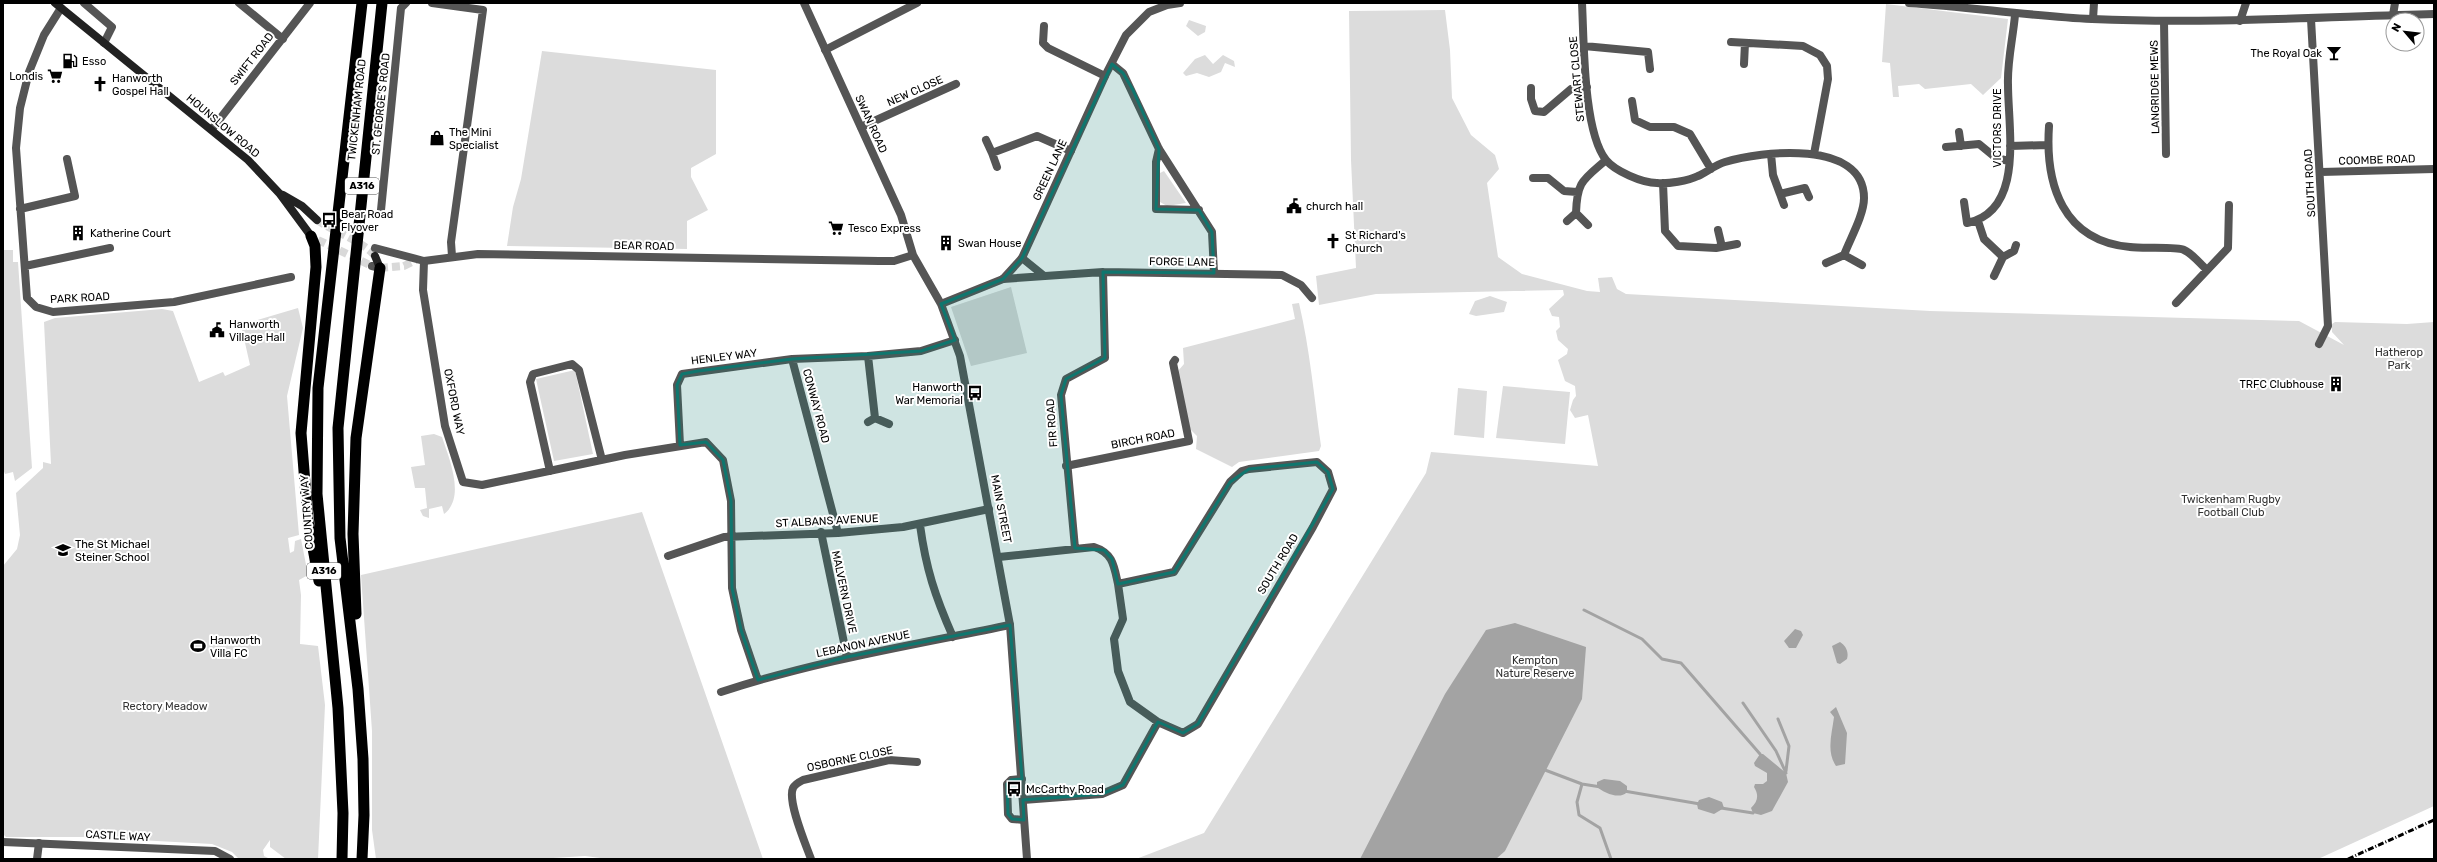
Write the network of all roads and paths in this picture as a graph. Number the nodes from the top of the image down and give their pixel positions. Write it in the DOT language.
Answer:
graph roads {
  1 [pos="84,3"];
  2 [pos="310,3"];
  3 [pos="362,3"];
  4 [pos="382,3"];
  5 [pos="406,3"];
  6 [pos="432,3"];
  7 [pos="804,3"];
  8 [pos="917,3"];
  9 [pos="1180,3"];
  10 [pos="1582,3"];
  11 [pos="1909,3"];
  12 [pos="2094,3"];
  13 [pos="2246,3"];
  14 [pos="241,4"];
  15 [pos="1930,4"];
  16 [pos="58,6"];
  17 [pos="484,7"];
  18 [pos="2015,15"];
  19 [pos="2385,15"];
  20 [pos="2093,19"];
  21 [pos="2311,19"];
  22 [pos="2164,21"];
  23 [pos="2240,21"];
  24 [pos="1044,26"];
  25 [pos="283,39"];
  26 [pos="1731,42"];
  27 [pos="104,43"];
  28 [pos="1745,43"];
  29 [pos="1584,46"];
  30 [pos="825,50"];
  31 [pos="1112,64"];
  32 [pos="1744,64"];
  33 [pos="1650,69"];
  34 [pos="1105,76"];
  35 [pos="956,84"];
  36 [pos="1587,87"];
  37 [pos="1531,88"];
  38 [pos="1632,101"];
  39 [pos="2050,126"];
  40 [pos="861,127"];
  41 [pos="212,129"];
  42 [pos="1959,132"];
  43 [pos="986,140"];
  44 [pos="2048,145"];
  45 [pos="1961,146"];
  46 [pos="2010,146"];
  47 [pos="1946,147"];
  48 [pos="1159,149"];
  49 [pos="1071,151"];
  50 [pos="992,152"];
  51 [pos="1772,154"];
  52 [pos="1814,154"];
  53 [pos="2166,154"];
  54 [pos="67,159"];
  55 [pos="1606,160"];
  56 [pos="2009,161"];
  57 [pos="997,167"];
  58 [pos="1711,169"];
  59 [pos="2434,169"];
  60 [pos="2321,172"];
  61 [pos="1533,178"];
  62 [pos="1663,182"];
  63 [pos="1577,192"];
  64 [pos="280,194"];
  65 [pos="1780,194"];
  66 [pos="1809,197"];
  67 [pos="1964,202"];
  68 [pos="1784,205"];
  69 [pos="2229,205"];
  70 [pos="20,209"];
  71 [pos="381,210"];
  72 [pos="1199,210"];
  73 [pos="1576,213"];
  74 [pos="317,220"];
  75 [pos="1567,221"];
  76 [pos="1978,221"];
  77 [pos="1588,225"];
  78 [pos="1718,230"];
  79 [pos="315,238"];
  80 [pos="1737,244"];
  81 [pos="2016,245"];
  82 [pos="1722,247"];
  83 [pos="110,248"];
  84 [pos="375,252"];
  85 [pos="913,255"];
  86 [pos="1844,255"];
  87 [pos="452,256"];
  88 [pos="1022,258"];
  89 [pos="2003,258"];
  90 [pos="420,260"];
  91 [pos="1826,262"];
  92 [pos="1862,265"];
  93 [pos="25,266"];
  94 [pos="376,267"];
  95 [pos="2207,270"];
  96 [pos="1103,272"];
  97 [pos="1214,273"];
  98 [pos="1043,275"];
  99 [pos="1994,276"];
  100 [pos="291,277"];
  101 [pos="1003,279"];
  102 [pos="330,283"];
  103 [pos="1312,298"];
  104 [pos="2176,303"];
  105 [pos="941,304"];
  106 [pos="955,340"];
  107 [pos="2319,344"];
  108 [pos="868,356"];
  109 [pos="792,359"];
  110 [pos="1175,360"];
  111 [pos="890,424"];
  112 [pos="680,445"];
  113 [pos="602,460"];
  114 [pos="1066,466"];
  115 [pos="550,471"];
  116 [pos="989,509"];
  117 [pos="920,524"];
  118 [pos="820,532"];
  119 [pos="838,533"];
  120 [pos="733,536"];
  121 [pos="1076,548"];
  122 [pos="668,556"];
  123 [pos="999,557"];
  124 [pos="1118,584"];
  125 [pos="1010,625"];
  126 [pos="953,637"];
  127 [pos="332,653"];
  128 [pos="847,657"];
  129 [pos="758,680"];
  130 [pos="358,689"];
  131 [pos="721,692"];
  132 [pos="1158,722"];
  133 [pos="917,762"];
  134 [pos="1022,779"];
  135 [pos="1023,800"];
  136 [pos="1024,820"];
  137 [pos="3,842"];
  138 [pos="39,842"];
  139 [pos="37,859"];
  140 [pos="230,859"];
  141 [pos="342,859"];
  142 [pos="362,859"];
  143 [pos="811,859"];
  144 [pos="1027,859"];
  1 -- 27 [label="street"];
  2 -- 25 [label="street, SWIFT ROAD"];
  3 -- 102 [label="highway, TWICKENHAM ROAD / A316"];
  4 -- 130 [label="highway, TWICKENHAM ROAD / A316"];
  5 -- 71 [label="street, ST. GEORGE'S ROAD"];
  6 -- 17 [label="street"];
  7 -- 30 [label="street, SWAN ROAD"];
  8 -- 30 [label="street"];
  9 -- 31 [label="street, GREEN LANE"];
  10 -- 29 [label="street, STEWART CLOSE"];
  11 -- 15 [label="street"];
  12 -- 20 [label="street"];
  13 -- 23 [label="street"];
  14 -- 25 [label="street"];
  15 -- 18 [label="street"];
  16 -- 27 [label="main road, HOUNSLOW ROAD"];
  16 -- 70 [label="street, PARK ROAD"];
  17 -- 87 [label="street"];
  18 -- 20 [label="street"];
  18 -- 46 [label="street, VICTORS DRIVE"];
  19 -- 21 [label="street"];
  20 -- 22 [label="street"];
  21 -- 23 [label="street"];
  21 -- 60 [label="street, SOUTH ROAD"];
  22 -- 23 [label="street"];
  22 -- 53 [label="street, LANGRIDGE MEWS"];
  24 -- 34 [label="street"];
  25 -- 41 [label="street, SWIFT ROAD"];
  26 -- 28 [label="street"];
  27 -- 41 [label="main road, HOUNSLOW ROAD"];
  28 -- 32 [label="street"];
  28 -- 52 [label="street"];
  29 -- 33 [label="street"];
  29 -- 36 [label="street, STEWART CLOSE"];
  30 -- 40 [label="street, SWAN ROAD"];
  31 -- 34 [label="street, GREEN LANE"];
  31 -- 48 [label="street"];
  34 -- 49 [label="street, GREEN LANE"];
  35 -- 40 [label="street, NEW CLOSE"];
  36 -- 37 [label="street"];
  36 -- 55 [label="street, STEWART CLOSE"];
  38 -- 58 [label="street"];
  39 -- 44 [label="street"];
  40 -- 85 [label="street, SWAN ROAD"];
  41 -- 64 [label="main road, HOUNSLOW ROAD"];
  42 -- 45 [label="street"];
  43 -- 50 [label="street"];
  44 -- 46 [label="street"];
  44 -- 95 [label="street"];
  45 -- 47 [label="street"];
  45 -- 56 [label="street"];
  46 -- 56 [label="street, VICTORS DRIVE"];
  48 -- 72 [label="street"];
  48 -- 72 [label="street"];
  49 -- 50 [label="street"];
  49 -- 88 [label="street, GREEN LANE"];
  50 -- 57 [label="street"];
  51 -- 52 [label="street"];
  51 -- 58 [label="street"];
  51 -- 65 [label="street"];
  52 -- 86 [label="street"];
  54 -- 70 [label="street"];
  55 -- 62 [label="street"];
  55 -- 63 [label="street"];
  56 -- 76 [label="street, VICTORS DRIVE"];
  58 -- 62 [label="street"];
  59 -- 60 [label="street, COOMBE ROAD"];
  60 -- 107 [label="street, SOUTH ROAD"];
  61 -- 63 [label="street"];
  62 -- 82 [label="street"];
  63 -- 73 [label="street"];
  64 -- 74 [label="main road, HOUNSLOW ROAD"];
  64 -- 79 [label="main road, HOUNSLOW ROAD"];
  65 -- 66 [label="street"];
  65 -- 68 [label="street"];
  67 -- 76 [label="street"];
  69 -- 95 [label="street"];
  70 -- 93 [label="street, PARK ROAD"];
  72 -- 97 [label="street"];
  73 -- 75 [label="street"];
  73 -- 77 [label="street"];
  76 -- 89 [label="street"];
  78 -- 82 [label="street"];
  79 -- 127 [label="highway"];
  80 -- 82 [label="street"];
  81 -- 89 [label="street"];
  83 -- 93 [label="street"];
  84 -- 90 [label="street, BEAR ROAD"];
  84 -- 94 [label="main road"];
  85 -- 87 [label="street, BEAR ROAD"];
  85 -- 105 [label="street, MAIN STREET"];
  86 -- 91 [label="street"];
  86 -- 92 [label="street"];
  87 -- 90 [label="street, BEAR ROAD"];
  88 -- 98 [label="street"];
  88 -- 101 [label="street, GREEN LANE"];
  89 -- 99 [label="street"];
  90 -- 115 [label="street, OXFORD WAY"];
  93 -- 100 [label="street, PARK ROAD"];
  94 -- 130 [label="highway"];
  95 -- 104 [label="street"];
  96 -- 97 [label="street, FORGE LANE"];
  96 -- 98 [label="street, FORGE LANE"];
  96 -- 114 [label="street, FIR ROAD"];
  97 -- 103 [label="street, FORGE LANE"];
  98 -- 101 [label="street, FORGE LANE"];
  101 -- 105 [label="street, GREEN LANE"];
  102 -- 127 [label="highway, COUNTRY WAY / A316"];
  105 -- 106 [label="street, MAIN STREET"];
  106 -- 108 [label="street, CONWAY ROAD"];
  106 -- 116 [label="street, MAIN STREET"];
  108 -- 109 [label="street, CONWAY ROAD"];
  108 -- 111 [label="street"];
  109 -- 112 [label="street, HENLEY WAY"];
  109 -- 119 [label="street, CONWAY ROAD"];
  110 -- 114 [label="street, BIRCH ROAD"];
  112 -- 113 [label="street, OXFORD WAY"];
  112 -- 120 [label="street, OXFORD WAY"];
  113 -- 115 [label="street, OXFORD WAY"];
  113 -- 115 [label="street"];
  114 -- 121 [label="street, FIR ROAD"];
  116 -- 117 [label="street, ST ALBANS AVENUE"];
  116 -- 123 [label="street, MAIN STREET"];
  117 -- 119 [label="street, ST ALBANS AVENUE"];
  117 -- 126 [label="street"];
  118 -- 119 [label="street, ST ALBANS AVENUE"];
  118 -- 120 [label="street, ST ALBANS AVENUE"];
  118 -- 128 [label="street, MALVERN DRIVE"];
  120 -- 122 [label="street, ST ALBANS AVENUE"];
  120 -- 129 [label="street"];
  121 -- 123 [label="street, SOUTH ROAD"];
  121 -- 124 [label="street, SOUTH ROAD"];
  123 -- 125 [label="street, MAIN STREET"];
  124 -- 132 [label="street, SOUTH ROAD"];
  124 -- 132 [label="street, SOUTH ROAD"];
  125 -- 126 [label="street, LEBANON AVENUE"];
  125 -- 134 [label="street, MAIN STREET"];
  126 -- 128 [label="street, LEBANON AVENUE"];
  127 -- 141 [label="highway, COUNTRY WAY / A316"];
  128 -- 129 [label="street, LEBANON AVENUE"];
  129 -- 131 [label="street, LEBANON AVENUE"];
  130 -- 142 [label="highway, A316"];
  132 -- 135 [label="street"];
  133 -- 143 [label="street, OSBORNE CLOSE"];
  134 -- 135 [label="street, MAIN STREET"];
  134 -- 136 [label="street"];
  135 -- 136 [label="street, MAIN STREET"];
  136 -- 144 [label="street, MAIN STREET"];
  137 -- 138 [label="street, CASTLE WAY"];
  138 -- 139 [label="street"];
  138 -- 140 [label="street, CASTLE WAY"];
}
